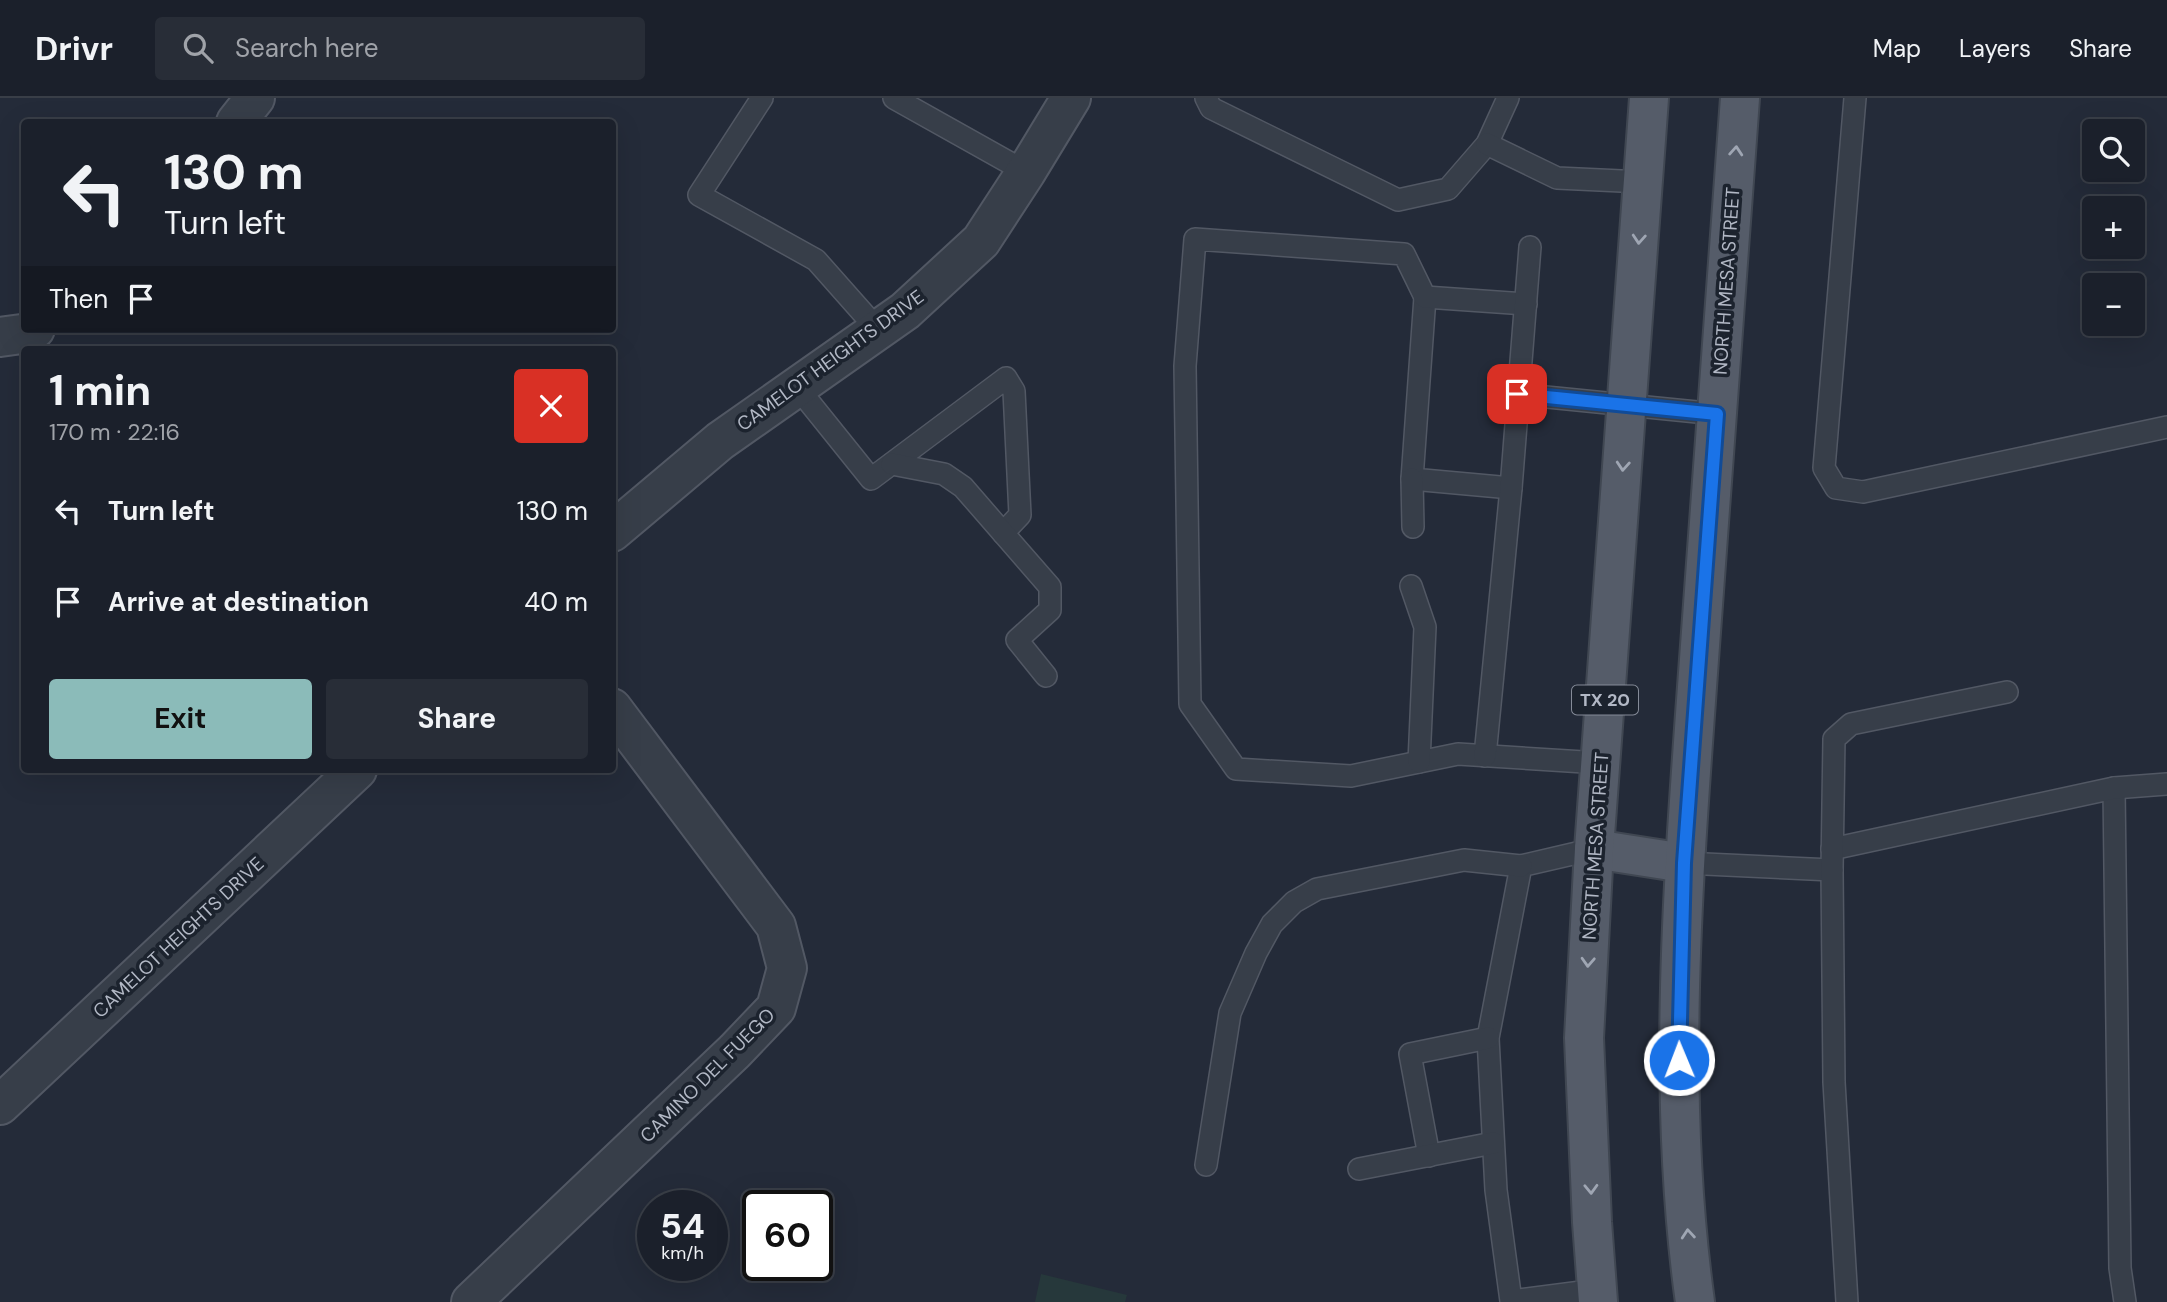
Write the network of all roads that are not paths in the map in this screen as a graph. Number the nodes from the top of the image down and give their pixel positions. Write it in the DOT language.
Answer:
graph roads {
  1 [pos="255,98"];
  2 [pos="762,98"];
  3 [pos="894,98"];
  4 [pos="1071,98"];
  5 [pos="1206,98"];
  6 [pos="1508,98"];
  7 [pos="1649,98"];
  8 [pos="1740,98"];
  9 [pos="1855,98"];
  10 [pos="238,119"];
  11 [pos="1487,144"];
  12 [pos="1026,172"];
  13 [pos="1643,182"];
  14 [pos="1530,247"];
  15 [pos="1425,297"];
  16 [pos="1526,304"];
  17 [pos="878,330"];
  18 [pos="29,333"];
  19 [pos="0,337"];
  20 [pos="797,387"];
  21 [pos="1517,394"];
  22 [pos="1628,405"];
  23 [pos="1717,414"];
  24 [pos="2167,427"];
  25 [pos="892,464"];
  26 [pos="1412,478"];
  27 [pos="1511,488"];
  28 [pos="1413,527"];
  29 [pos="616,529"];
  30 [pos="1003,533"];
  31 [pos="1411,586"];
  32 [pos="1046,676"];
  33 [pos="2007,692"];
  34 [pos="616,713"];
  35 [pos="1485,756"];
  36 [pos="1419,762"];
  37 [pos="1600,763"];
  38 [pos="354,773"];
  39 [pos="2167,784"];
  40 [pos="2114,788"];
  41 [pos="1594,849"];
  42 [pos="1832,849"];
  43 [pos="1684,863"];
  44 [pos="1521,866"];
  45 [pos="1832,870"];
  46 [pos="1488,1038"];
  47 [pos="0,1105"];
  48 [pos="1493,1143"];
  49 [pos="1429,1156"];
  50 [pos="1206,1165"];
  51 [pos="1359,1169"];
  52 [pos="1598,1296"];
  53 [pos="1511,1301"];
  54 [pos="471,1302"];
  55 [pos="1695,1302"];
  56 [pos="1847,1302"];
  57 [pos="2125,1302"];
  1 -- 10 [label="street"];
  2 -- 17 [label="lane"];
  3 -- 12 [label="lane"];
  4 -- 12 [label="street, CAMELOT HEIGHTS DRIVE"];
  5 -- 11 [label="lane"];
  6 -- 11 [label="lane"];
  7 -- 13 [label="main road, NORTH MESA STREET / TX 20"];
  23 -- 8 [label="main road, NORTH MESA STREET, one-way"];
  9 -- 24 [label="lane"];
  11 -- 13 [label="lane"];
  12 -- 17 [label="street, CAMELOT HEIGHTS DRIVE"];
  13 -- 22 [label="main road, NORTH MESA STREET / TX 20, one-way"];
  14 -- 16 [label="lane"];
  15 -- 16 [label="lane"];
  15 -- 26 [label="lane"];
  15 -- 36 [label="lane"];
  16 -- 21 [label="lane"];
  17 -- 20 [label="street, CAMELOT HEIGHTS DRIVE"];
  18 -- 19 [label="street"];
  20 -- 25 [label="lane"];
  20 -- 29 [label="street, CAMELOT HEIGHTS DRIVE"];
  21 -- 22 [label="lane"];
  21 -- 27 [label="lane"];
  22 -- 23 [label="lane"];
  22 -- 37 [label="main road, NORTH MESA STREET / TX 20, one-way"];
  23 -- 43 [label="main road, NORTH MESA STREET"];
  25 -- 30 [label="lane"];
  25 -- 30 [label="lane"];
  26 -- 27 [label="lane"];
  26 -- 28 [label="lane"];
  27 -- 35 [label="lane"];
  30 -- 32 [label="lane"];
  31 -- 36 [label="lane"];
  33 -- 42 [label="lane"];
  34 -- 54 [label="street, CAMINO DEL FUEGO"];
  35 -- 36 [label="lane"];
  35 -- 37 [label="lane"];
  37 -- 41 [label="main road, NORTH MESA STREET / TX 20"];
  38 -- 47 [label="street, CAMELOT HEIGHTS DRIVE"];
  39 -- 40 [label="lane"];
  40 -- 42 [label="lane"];
  40 -- 57 [label="lane"];
  41 -- 43 [label="main road"];
  41 -- 44 [label="lane"];
  41 -- 52 [label="main road, NORTH MESA STREET / TX 20, one-way"];
  42 -- 45 [label="lane"];
  43 -- 45 [label="lane"];
  55 -- 43 [label="main road, NORTH MESA STREET, one-way"];
  44 -- 46 [label="lane"];
  44 -- 50 [label="lane"];
  45 -- 56 [label="lane"];
  46 -- 48 [label="lane"];
  46 -- 49 [label="lane"];
  48 -- 49 [label="lane"];
  48 -- 53 [label="lane"];
  49 -- 51 [label="lane"];
  52 -- 53 [label="lane"];
}
